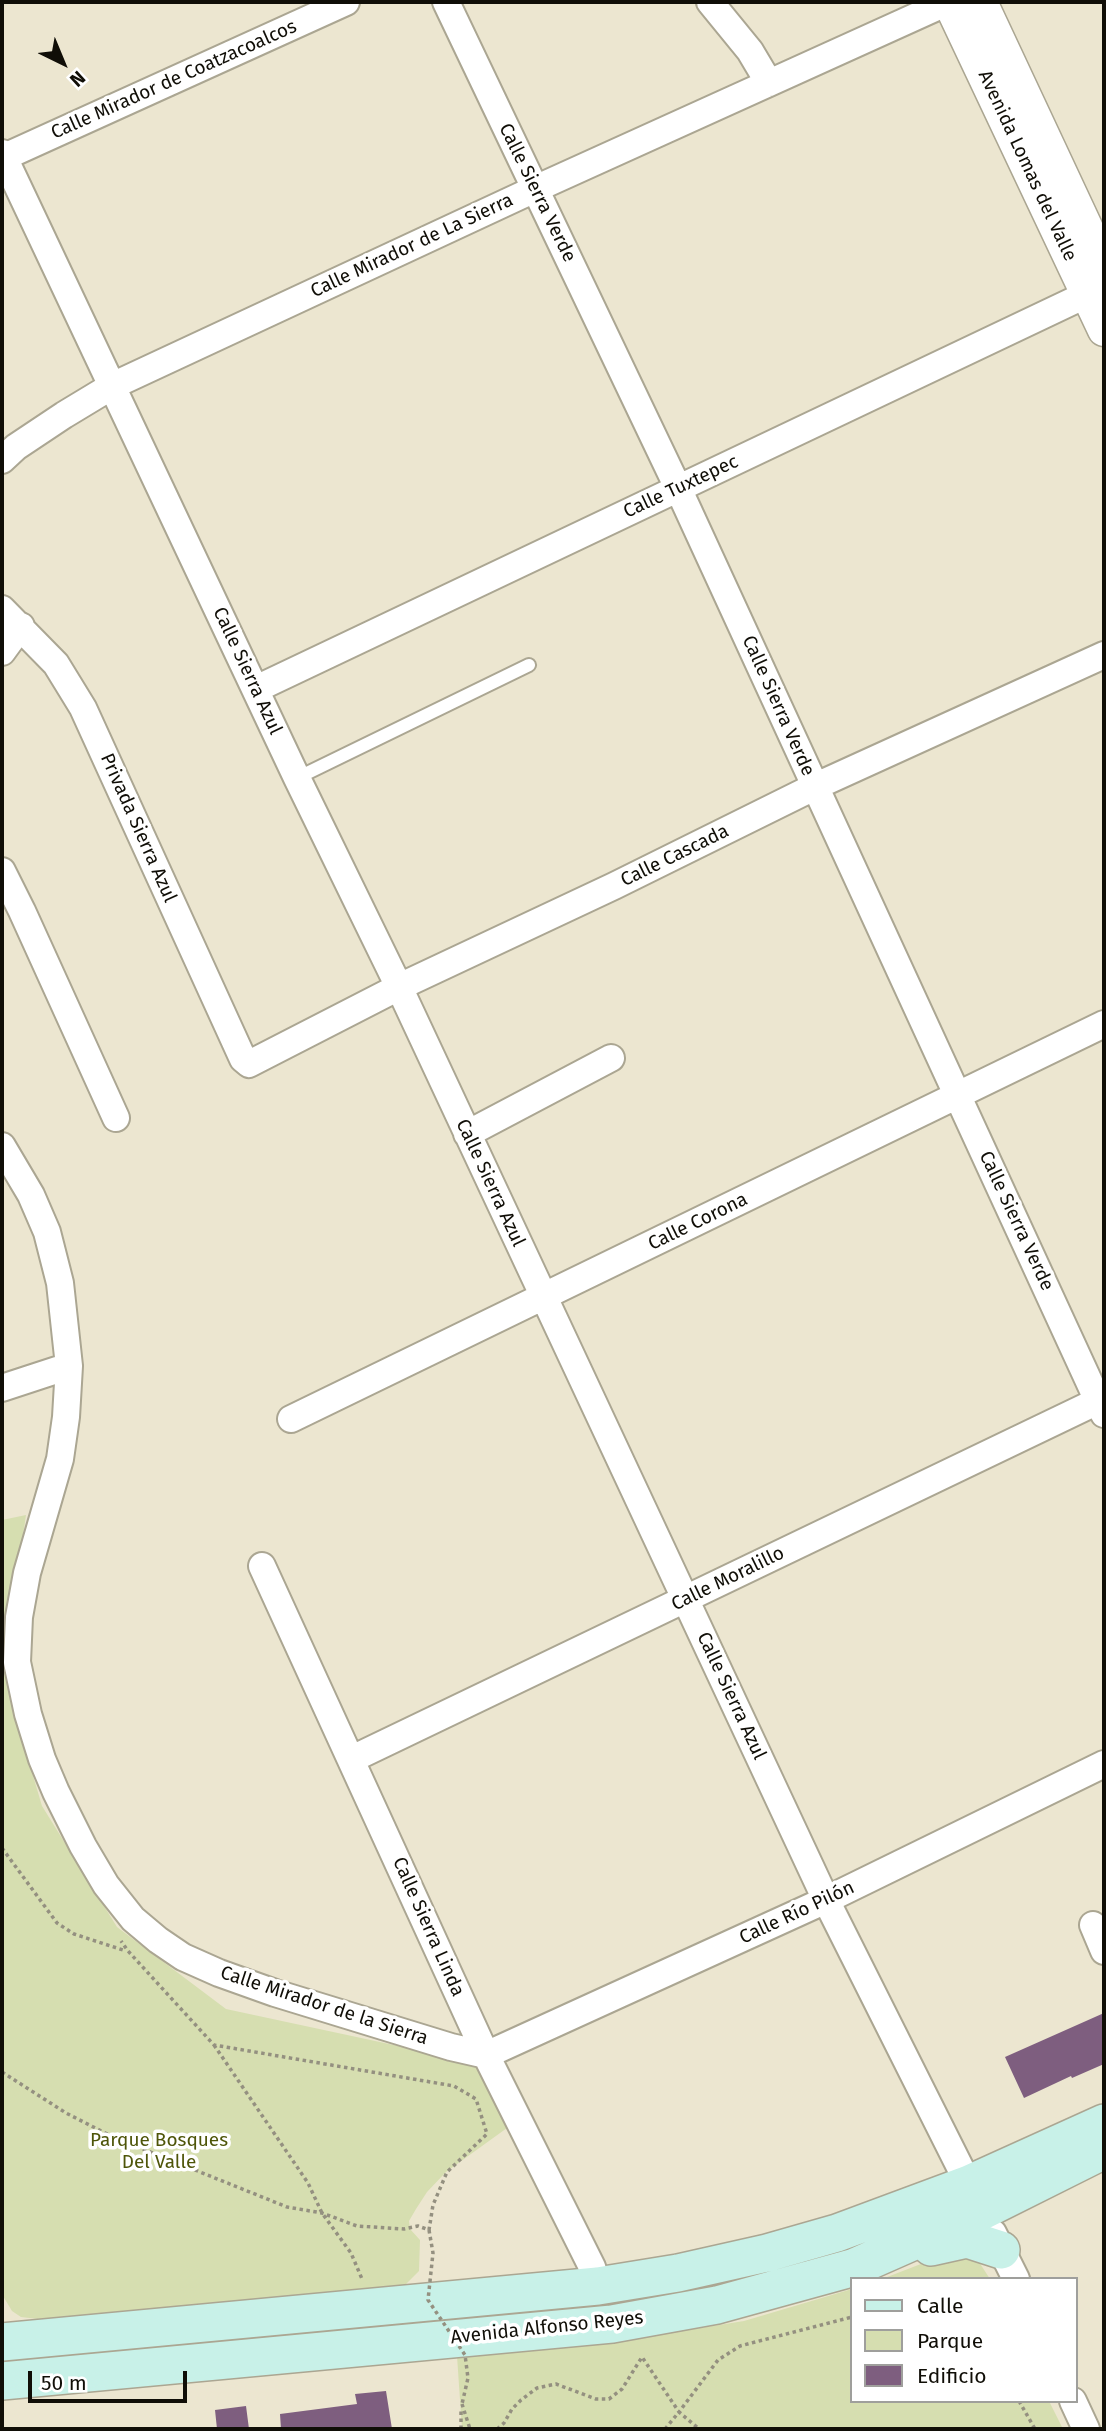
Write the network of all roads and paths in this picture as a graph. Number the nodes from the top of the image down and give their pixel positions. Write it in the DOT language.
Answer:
graph roads {
  1 [pos="346,2"];
  2 [pos="446,2"];
  3 [pos="710,2"];
  4 [pos="949,2"];
  5 [pos="981,2"];
  6 [pos="769,83"];
  7 [pos="2,156"];
  8 [pos="535,189"];
  9 [pos="1104,265"];
  10 [pos="1096,288"];
  11 [pos="1104,330"];
  12 [pos="112,386"];
  13 [pos="2,460"];
  14 [pos="678,488"];
  15 [pos="11,617"];
  16 [pos="2,652"];
  17 [pos="1104,655"];
  18 [pos="529,665"];
  19 [pos="256,689"];
  20 [pos="297,778"];
  21 [pos="814,787"];
  22 [pos="2,871"];
  23 [pos="398,987"];
  24 [pos="1104,1024"];
  25 [pos="611,1058"];
  26 [pos="249,1064"];
  27 [pos="958,1095"];
  28 [pos="116,1118"];
  29 [pos="467,1133"];
  30 [pos="2,1146"];
  31 [pos="545,1297"];
  32 [pos="69,1366"];
  33 [pos="2,1388"];
  34 [pos="1102,1404"];
  35 [pos="291,1419"];
  36 [pos="262,1566"];
  37 [pos="685,1600"];
  38 [pos="352,1759"];
  39 [pos="1104,1764"];
  40 [pos="2,1849"];
  41 [pos="826,1900"];
  42 [pos="1093,1925"];
  43 [pos="128,1951"];
  44 [pos="1104,1951"];
  45 [pos="214,2045"];
  46 [pos="486,2055"];
  47 [pos="2,2072"];
  48 [pos="1104,2123"];
  49 [pos="1104,2150"];
  50 [pos="976,2197"];
  51 [pos="322,2213"];
  52 [pos="1008,2264"];
  53 [pos="855,2267"];
  54 [pos="363,2286"];
  55 [pos="598,2286"];
  56 [pos="850,2318"];
  57 [pos="3,2339"];
  58 [pos="2,2381"];
  59 [pos="1020,2403"];
  60 [pos="1074,2403"];
  61 [pos="461,2404"];
  62 [pos="679,2412"];
  63 [pos="461,2429"];
  64 [pos="470,2429"];
  65 [pos="497,2429"];
  66 [pos="665,2429"];
  67 [pos="699,2429"];
  68 [pos="1035,2429"];
  69 [pos="1086,2429"];
  1 -- 7 [label="street, Calle Mirador de Coatzacoalcos"];
  2 -- 8 [label="street, Calle Sierra Verde"];
  3 -- 6 [label="street"];
  4 -- 6 [label="street, Calle Mirador de La Sierra"];
  4 -- 10 [label="street, Avenida Lomas del Valle"];
  5 -- 9 [label="street, Avenida Lomas del Valle"];
  6 -- 8 [label="street, Calle Mirador de La Sierra"];
  7 -- 12 [label="street, Calle Sierra Azul"];
  8 -- 12 [label="street, Calle Mirador de La Sierra"];
  8 -- 14 [label="street, Calle Sierra Verde"];
  10 -- 11 [label="street, Avenida Lomas del Valle"];
  10 -- 14 [label="street, Calle Tuxtepec"];
  12 -- 13 [label="street, Calle Mirador de La Sierra"];
  12 -- 19 [label="street, Calle Sierra Azul"];
  14 -- 19 [label="street, Calle Tuxtepec"];
  14 -- 21 [label="street, Calle Sierra Verde"];
  15 -- 16 [label="street"];
  15 -- 26 [label="street, Privada Sierra Azul"];
  17 -- 21 [label="street, Calle Cascada"];
  18 -- 20 [label="lane"];
  19 -- 20 [label="street, Calle Sierra Azul"];
  20 -- 23 [label="street, Calle Sierra Azul"];
  21 -- 23 [label="street, Calle Cascada"];
  21 -- 27 [label="street, Calle Sierra Verde"];
  22 -- 28 [label="street"];
  23 -- 26 [label="street, Calle Cascada"];
  23 -- 29 [label="street, Calle Sierra Azul"];
  24 -- 27 [label="street, Calle Corona"];
  25 -- 29 [label="street"];
  27 -- 31 [label="street, Calle Corona"];
  27 -- 34 [label="street, Calle Sierra Verde"];
  29 -- 31 [label="street, Calle Sierra Azul"];
  30 -- 32 [label="street, Calle Mirador de la Sierra"];
  31 -- 35 [label="street, Calle Corona"];
  31 -- 37 [label="street, Calle Sierra Azul"];
  32 -- 33 [label="street"];
  32 -- 46 [label="street, Calle Mirador de la Sierra"];
  34 -- 37 [label="street, Calle Moralillo"];
  36 -- 38 [label="street, Calle Sierra Linda"];
  37 -- 38 [label="street, Calle Moralillo"];
  37 -- 41 [label="street, Calle Sierra Azul"];
  38 -- 46 [label="street, Calle Sierra Linda"];
  39 -- 41 [label="street, Calle Río Pilón"];
  40 -- 43 [label="path"];
  41 -- 46 [label="street, Calle Río Pilón"];
  41 -- 50 [label="street, Calle Sierra Azul"];
  42 -- 44 [label="street"];
  45 -- 51 [label="path"];
  46 -- 55 [label="street, Calle Sierra Linda"];
  47 -- 51 [label="path"];
  48 -- 50 [label="main road, Avenida Alfonso Reyes"];
  49 -- 50 [label="main road, Avenida Alfonso Reyes"];
  50 -- 52 [label="street, Calle Sierra Azul"];
  50 -- 53 [label="main road, Avenida Alfonso Reyes"];
  50 -- 55 [label="main road, Avenida Alfonso Reyes"];
  51 -- 54 [label="path"];
  51 -- 61 [label="path, bridge"];
  52 -- 53 [label="main road"];
  53 -- 58 [label="main road, Avenida Alfonso Reyes"];
  55 -- 57 [label="main road, Avenida Alfonso Reyes"];
  56 -- 62 [label="path"];
  59 -- 68 [label="path"];
  60 -- 69 [label="street"];
  61 -- 63 [label="path"];
  61 -- 64 [label="path"];
  62 -- 65 [label="path"];
  62 -- 66 [label="path"];
  62 -- 67 [label="path"];
}
